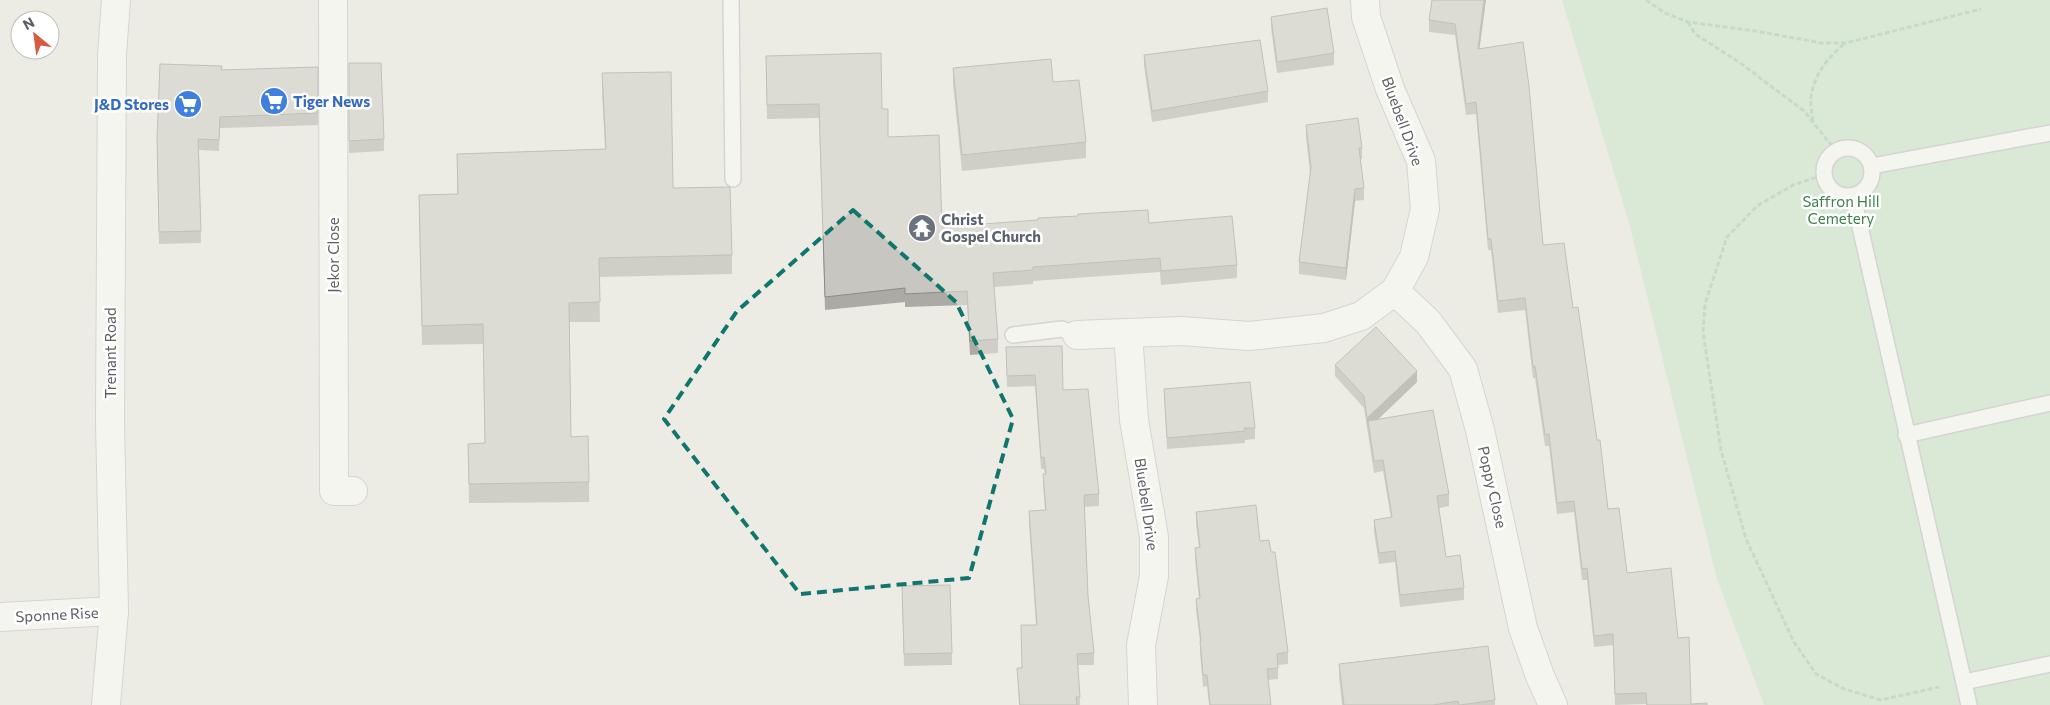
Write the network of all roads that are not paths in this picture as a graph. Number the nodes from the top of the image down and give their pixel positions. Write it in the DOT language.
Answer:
graph roads {
  1 [pos="116,0"];
  2 [pos="333,0"];
  3 [pos="731,0"];
  4 [pos="1365,0"];
  5 [pos="2050,133"];
  6 [pos="1872,166"];
  7 [pos="733,179"];
  8 [pos="1853,196"];
  9 [pos="1394,291"];
  10 [pos="1128,333"];
  11 [pos="1013,335"];
  12 [pos="1078,335"];
  13 [pos="2050,403"];
  14 [pos="1906,435"];
  15 [pos="353,491"];
  16 [pos="114,611"];
  17 [pos="0,617"];
  18 [pos="2050,664"];
  19 [pos="1964,682"];
  20 [pos="106,705"];
  21 [pos="1143,705"];
  22 [pos="1553,705"];
  23 [pos="1969,705"];
  1 -- 16 [label="street, Trenant Road"];
  2 -- 15 [label="street, Jekor Close"];
  3 -- 7 [label="lane"];
  4 -- 9 [label="street, Bluebell Drive"];
  5 -- 6 [label="lane"];
  6 -- 8 [label="lane"];
  6 -- 8 [label="lane"];
  8 -- 14 [label="lane"];
  9 -- 10 [label="street, Bluebell Drive"];
  9 -- 22 [label="street, Poppy Close"];
  10 -- 12 [label="street, Bluebell Drive"];
  10 -- 21 [label="street, Bluebell Drive"];
  11 -- 12 [label="lane"];
  13 -- 14 [label="lane"];
  14 -- 19 [label="lane"];
  16 -- 17 [label="street, Sponne Rise"];
  16 -- 20 [label="street, Trenant Road"];
  18 -- 19 [label="lane"];
  19 -- 23 [label="lane"];
}
